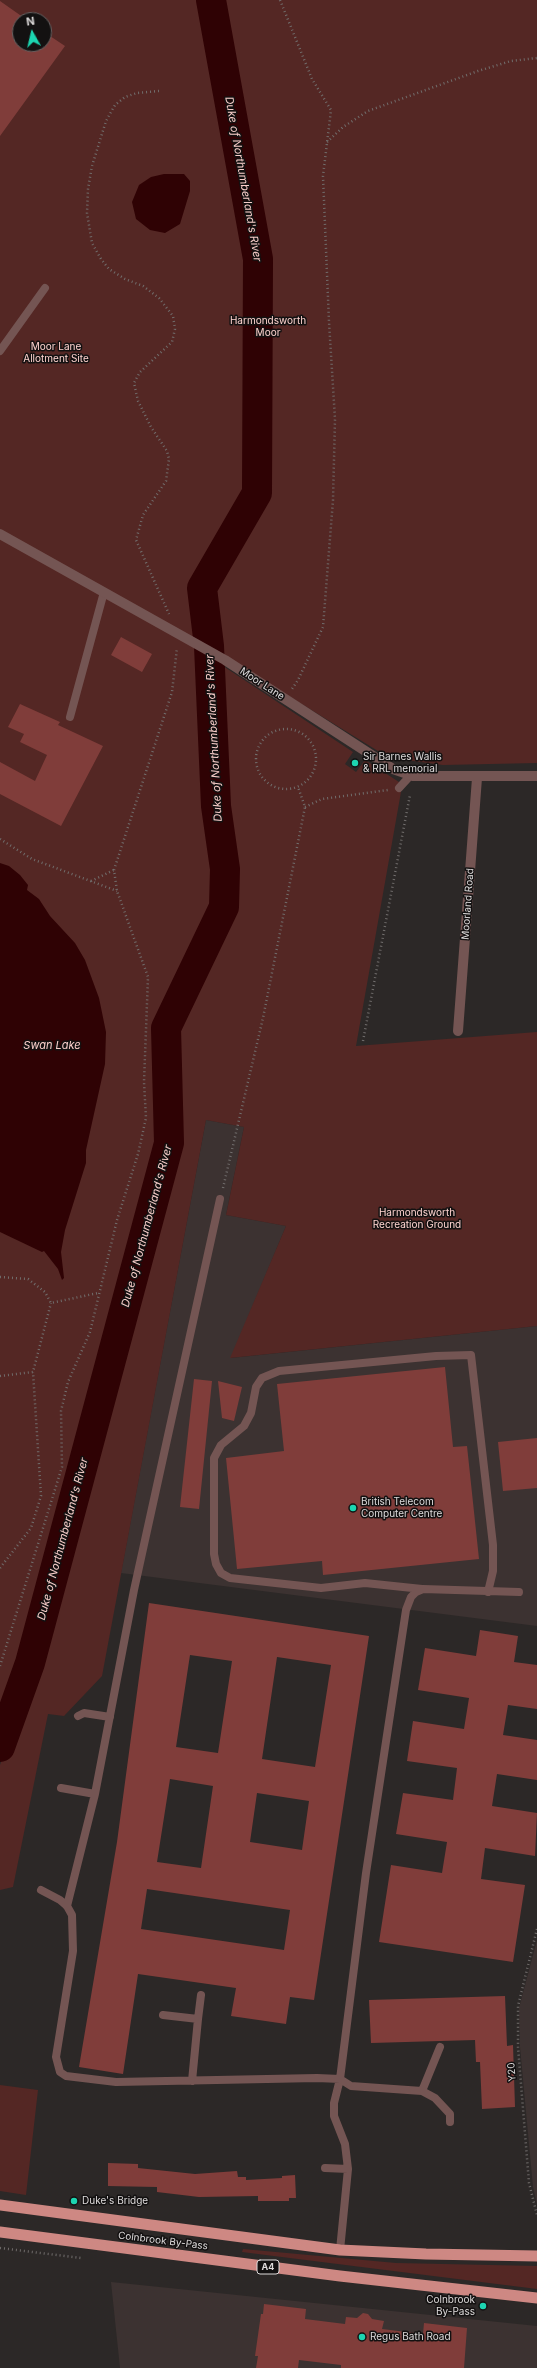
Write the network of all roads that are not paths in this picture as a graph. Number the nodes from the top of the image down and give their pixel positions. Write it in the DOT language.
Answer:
graph roads {
  1 [pos="45,288"];
  2 [pos="0,351"];
  3 [pos="0,534"];
  4 [pos="104,592"];
  5 [pos="70,718"];
  6 [pos="412,776"];
  7 [pos="537,776"];
  8 [pos="477,778"];
  9 [pos="399,788"];
  10 [pos="458,1031"];
  11 [pos="220,1199"];
  12 [pos="423,1589"];
  13 [pos="488,1592"];
  14 [pos="519,1592"];
  15 [pos="78,1716"];
  16 [pos="110,1717"];
  17 [pos="61,1788"];
  18 [pos="95,1794"];
  19 [pos="41,1890"];
  20 [pos="67,1906"];
  21 [pos="201,1995"];
  22 [pos="163,2014"];
  23 [pos="198,2019"];
  24 [pos="440,2047"];
  25 [pos="340,2079"];
  26 [pos="192,2081"];
  27 [pos="422,2091"];
  28 [pos="450,2122"];
  29 [pos="325,2168"];
  30 [pos="348,2169"];
  31 [pos="0,2205"];
  32 [pos="0,2232"];
  33 [pos="340,2250"];
  34 [pos="537,2256"];
  35 [pos="537,2298"];
  1 -- 2 [label="lane"];
  3 -- 4 [label="street, Moor Lane"];
  4 -- 5 [label="lane"];
  4 -- 6 [label="street, Moor Lane"];
  6 -- 8 [label="street, Moor Lane"];
  6 -- 9 [label="lane"];
  7 -- 8 [label="street, Moor Lane"];
  8 -- 10 [label="street, Moorland Road"];
  11 -- 16 [label="lane"];
  12 -- 13 [label="lane"];
  12 -- 13 [label="lane"];
  12 -- 25 [label="lane"];
  13 -- 14 [label="lane"];
  15 -- 16 [label="lane"];
  16 -- 18 [label="lane"];
  17 -- 18 [label="lane"];
  18 -- 20 [label="lane"];
  19 -- 20 [label="lane"];
  20 -- 26 [label="lane"];
  21 -- 23 [label="lane"];
  22 -- 23 [label="lane"];
  23 -- 26 [label="lane"];
  24 -- 27 [label="lane"];
  25 -- 26 [label="lane"];
  25 -- 27 [label="lane"];
  25 -- 30 [label="lane"];
  27 -- 28 [label="lane"];
  29 -- 30 [label="lane"];
  30 -- 33 [label="lane"];
  31 -- 33 [label="highway, Colnbrook By-Pass"];
  32 -- 35 [label="highway, Colnbrook By-Pass / A4"];
  33 -- 34 [label="highway, Colnbrook By-Pass"];
}
